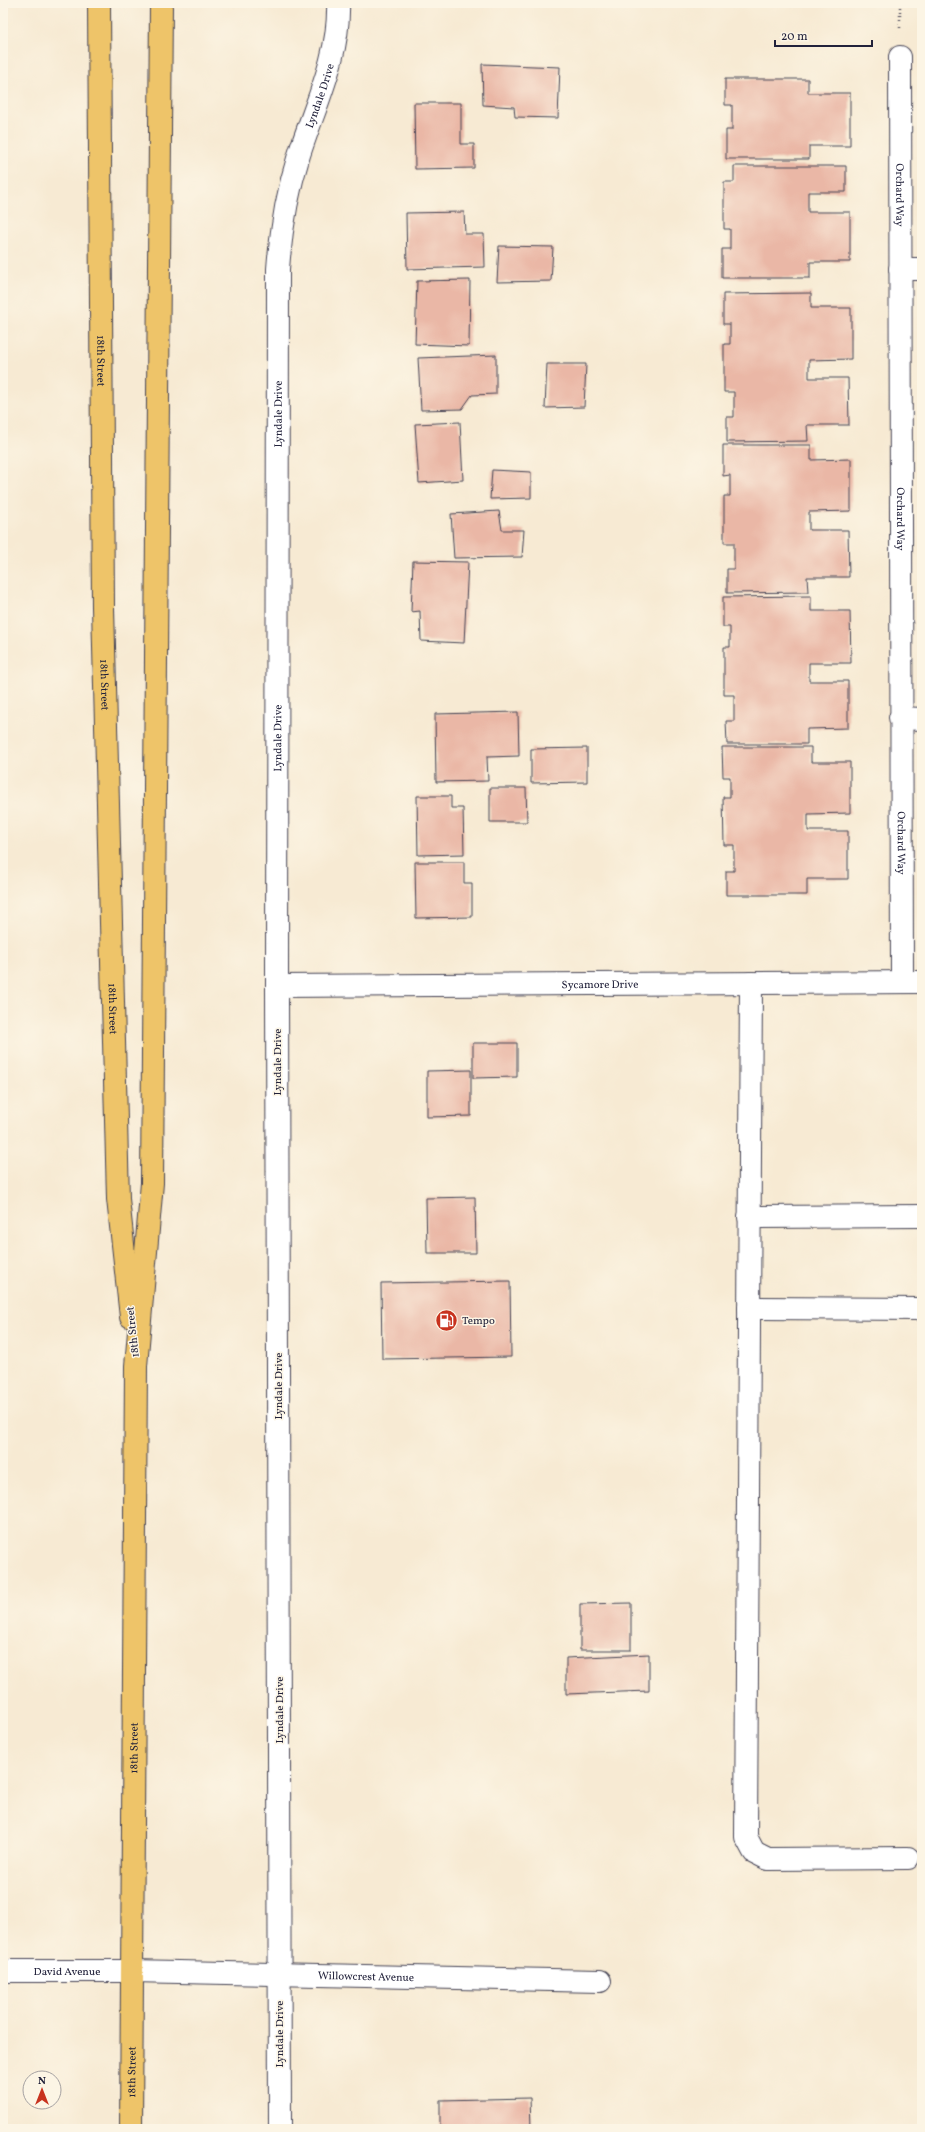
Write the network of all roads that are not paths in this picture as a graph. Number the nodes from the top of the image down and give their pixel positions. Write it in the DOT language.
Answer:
graph roads {
  1 [pos="99,3"];
  2 [pos="161,3"];
  3 [pos="338,3"];
  4 [pos="900,56"];
  5 [pos="900,268"];
  6 [pos="922,269"];
  7 [pos="900,718"];
  8 [pos="922,719"];
  9 [pos="912,982"];
  10 [pos="751,983"];
  11 [pos="277,986"];
  12 [pos="922,1216"];
  13 [pos="749,1217"];
  14 [pos="749,1308"];
  15 [pos="922,1309"];
  16 [pos="136,1366"];
  17 [pos="908,1858"];
  18 [pos="3,1971"];
  19 [pos="131,1971"];
  20 [pos="279,1974"];
  21 [pos="600,1981"];
  22 [pos="132,2129"];
  23 [pos="280,2129"];
  1 -- 16 [label="main road, 18th Street"];
  2 -- 16 [label="main road, 18th Street"];
  3 -- 11 [label="street, Lyndale Drive"];
  4 -- 5 [label="street, Orchard Way"];
  5 -- 6 [label="street"];
  5 -- 7 [label="street, Orchard Way"];
  7 -- 8 [label="street"];
  7 -- 9 [label="street, Orchard Way"];
  9 -- 10 [label="street, Sycamore Drive"];
  10 -- 11 [label="street, Sycamore Drive"];
  10 -- 13 [label="street"];
  11 -- 20 [label="street, Lyndale Drive"];
  12 -- 13 [label="street"];
  13 -- 14 [label="street"];
  14 -- 15 [label="street"];
  14 -- 17 [label="street"];
  16 -- 19 [label="main road, 18th Street"];
  18 -- 19 [label="street, David Avenue"];
  19 -- 20 [label="street, Willowcrest Avenue"];
  19 -- 22 [label="main road, 18th Street"];
  20 -- 21 [label="street, Willowcrest Avenue"];
  20 -- 23 [label="street, Lyndale Drive"];
}
